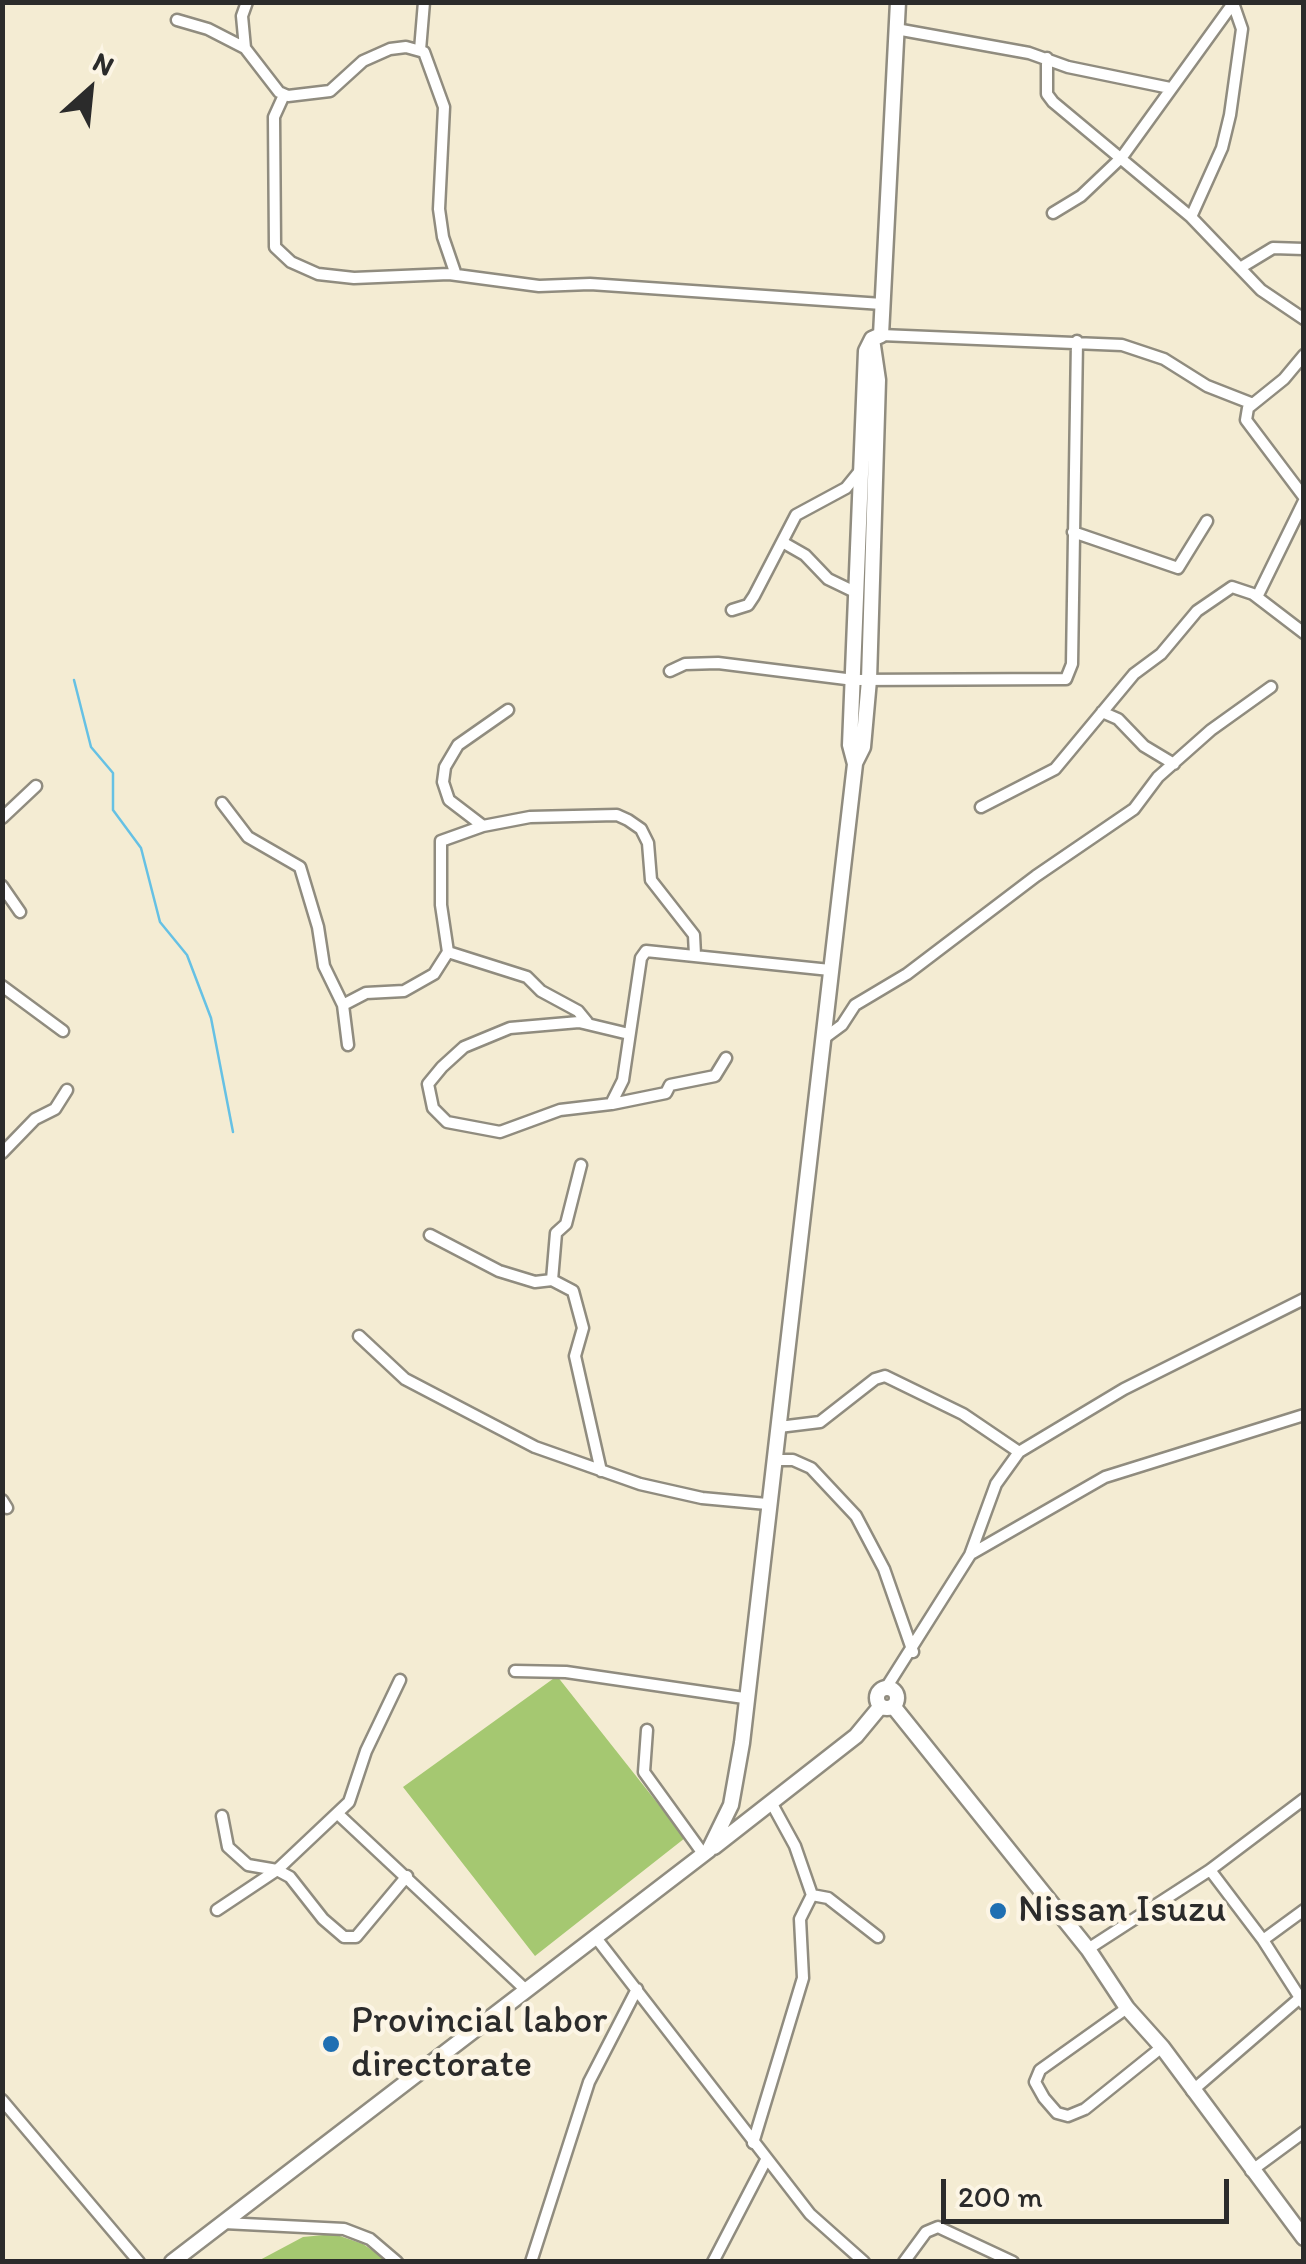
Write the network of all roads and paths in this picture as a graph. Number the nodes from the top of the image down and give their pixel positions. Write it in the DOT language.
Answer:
graph roads {
  1 [pos="248,2"];
  2 [pos="424,2"];
  3 [pos="898,2"];
  4 [pos="1233,3"];
  5 [pos="177,20"];
  6 [pos="896,30"];
  7 [pos="244,48"];
  8 [pos="420,50"];
  9 [pos="1047,58"];
  10 [pos="1170,88"];
  11 [pos="284,95"];
  12 [pos="1122,157"];
  13 [pos="1053,213"];
  14 [pos="1191,217"];
  15 [pos="1304,248"];
  16 [pos="1240,268"];
  17 [pos="456,275"];
  18 [pos="882,304"];
  19 [pos="1304,319"];
  20 [pos="876,337"];
  21 [pos="1077,341"];
  22 [pos="1304,356"];
  23 [pos="1253,404"];
  24 [pos="862,465"];
  25 [pos="1304,499"];
  26 [pos="1207,522"];
  27 [pos="1072,532"];
  28 [pos="784,543"];
  29 [pos="857,594"];
  30 [pos="1257,597"];
  31 [pos="732,610"];
  32 [pos="864,616"];
  33 [pos="1304,633"];
  34 [pos="670,671"];
  35 [pos="861,680"];
  36 [pos="1271,687"];
  37 [pos="508,710"];
  38 [pos="1102,712"];
  39 [pos="1174,764"];
  40 [pos="36,786"];
  41 [pos="222,802"];
  42 [pos="981,808"];
  43 [pos="2,818"];
  44 [pos="483,826"];
  45 [pos="2,886"];
  46 [pos="20,912"];
  47 [pos="448,952"];
  48 [pos="695,955"];
  49 [pos="830,970"];
  50 [pos="2,986"];
  51 [pos="343,1004"];
  52 [pos="586,1022"];
  53 [pos="63,1032"];
  54 [pos="629,1034"];
  55 [pos="823,1038"];
  56 [pos="348,1044"];
  57 [pos="726,1058"];
  58 [pos="67,1090"];
  59 [pos="611,1104"];
  60 [pos="2,1153"];
  61 [pos="581,1165"];
  62 [pos="430,1235"];
  63 [pos="552,1280"];
  64 [pos="1304,1299"];
  65 [pos="359,1336"];
  66 [pos="1304,1414"];
  67 [pos="780,1427"];
  68 [pos="1019,1452"];
  69 [pos="774,1460"];
  70 [pos="601,1471"];
  71 [pos="768,1504"];
  72 [pos="970,1555"];
  73 [pos="913,1652"];
  74 [pos="515,1671"];
  75 [pos="400,1680"];
  76 [pos="886,1688"];
  77 [pos="744,1698"];
  78 [pos="887,1706"];
  79 [pos="647,1730"];
  80 [pos="1304,1799"];
  81 [pos="772,1804"];
  82 [pos="338,1814"];
  83 [pos="222,1816"];
  84 [pos="707,1852"];
  85 [pos="277,1870"];
  86 [pos="1210,1870"];
  87 [pos="408,1876"];
  88 [pos="812,1895"];
  89 [pos="217,1910"];
  90 [pos="1304,1910"];
  91 [pos="878,1937"];
  92 [pos="597,1939"];
  93 [pos="1263,1940"];
  94 [pos="1088,1949"];
  95 [pos="637,1989"];
  96 [pos="527,1991"];
  97 [pos="1302,1999"];
  98 [pos="1127,2008"];
  99 [pos="1162,2047"];
  100 [pos="1192,2091"];
  101 [pos="2,2100"];
  102 [pos="1304,2132"];
  103 [pos="754,2143"];
  104 [pos="766,2160"];
  105 [pos="1251,2171"];
  106 [pos="223,2223"];
  107 [pos="1304,2238"];
  108 [pos="140,2262"];
  109 [pos="172,2262"];
  110 [pos="397,2262"];
  111 [pos="531,2262"];
  112 [pos="713,2262"];
  113 [pos="864,2262"];
  114 [pos="904,2262"];
  115 [pos="1013,2262"];
  1 -- 7 [label="street"];
  2 -- 8 [label="street"];
  3 -- 6 [label="street"];
  4 -- 10 [label="street"];
  4 -- 14 [label="street"];
  5 -- 7 [label="street"];
  6 -- 9 [label="street"];
  6 -- 18 [label="street"];
  7 -- 11 [label="street"];
  8 -- 11 [label="street"];
  8 -- 17 [label="street"];
  9 -- 10 [label="street"];
  9 -- 12 [label="street"];
  10 -- 12 [label="street"];
  11 -- 17 [label="street"];
  12 -- 13 [label="street"];
  12 -- 14 [label="street"];
  14 -- 16 [label="street"];
  15 -- 16 [label="street"];
  16 -- 19 [label="street"];
  17 -- 18 [label="street"];
  18 -- 20 [label="street"];
  20 -- 21 [label="street"];
  20 -- 24 [label="street"];
  20 -- 32 [label="street"];
  21 -- 23 [label="street"];
  21 -- 27 [label="street"];
  22 -- 23 [label="street"];
  23 -- 25 [label="street"];
  24 -- 28 [label="street"];
  24 -- 29 [label="street"];
  25 -- 30 [label="street"];
  26 -- 27 [label="street"];
  27 -- 35 [label="street"];
  28 -- 29 [label="street"];
  28 -- 31 [label="street"];
  29 -- 32 [label="street"];
  30 -- 33 [label="street"];
  30 -- 38 [label="street"];
  32 -- 35 [label="street"];
  34 -- 35 [label="street"];
  35 -- 49 [label="street"];
  36 -- 39 [label="street"];
  37 -- 44 [label="street"];
  38 -- 39 [label="street"];
  38 -- 42 [label="street"];
  39 -- 55 [label="street"];
  40 -- 43 [label="street"];
  41 -- 51 [label="street"];
  44 -- 47 [label="street"];
  44 -- 48 [label="street"];
  45 -- 46 [label="street"];
  47 -- 51 [label="street"];
  47 -- 52 [label="street"];
  48 -- 49 [label="street"];
  48 -- 54 [label="street"];
  49 -- 55 [label="street"];
  50 -- 53 [label="street"];
  51 -- 56 [label="street"];
  52 -- 54 [label="street"];
  52 -- 59 [label="street"];
  54 -- 59 [label="street"];
  55 -- 67 [label="street"];
  57 -- 59 [label="street"];
  58 -- 60 [label="street"];
  61 -- 63 [label="street"];
  62 -- 63 [label="street"];
  63 -- 70 [label="street"];
  64 -- 68 [label="street"];
  65 -- 70 [label="street"];
  66 -- 72 [label="street"];
  67 -- 68 [label="street"];
  67 -- 69 [label="street"];
  68 -- 72 [label="street"];
  69 -- 71 [label="street"];
  69 -- 73 [label="street"];
  70 -- 71 [label="street"];
  71 -- 77 [label="street"];
  72 -- 73 [label="street"];
  73 -- 76 [label="street"];
  74 -- 77 [label="street"];
  75 -- 82 [label="street"];
  76 -- 78 [label="street"];
  77 -- 84 [label="street"];
  78 -- 81 [label="street"];
  78 -- 94 [label="street"];
  79 -- 84 [label="street"];
  80 -- 86 [label="street"];
  81 -- 84 [label="street"];
  81 -- 88 [label="street"];
  82 -- 85 [label="street"];
  82 -- 87 [label="street"];
  83 -- 85 [label="street"];
  84 -- 92 [label="street"];
  85 -- 87 [label="street"];
  85 -- 89 [label="street"];
  86 -- 93 [label="street"];
  86 -- 94 [label="street"];
  87 -- 96 [label="street"];
  88 -- 91 [label="street"];
  88 -- 103 [label="street"];
  90 -- 93 [label="street"];
  92 -- 95 [label="street"];
  92 -- 96 [label="street"];
  93 -- 97 [label="street"];
  94 -- 98 [label="street"];
  95 -- 103 [label="street"];
  95 -- 111 [label="street"];
  96 -- 106 [label="street"];
  97 -- 100 [label="street"];
  98 -- 99 [label="street"];
  98 -- 99 [label="street"];
  99 -- 100 [label="street"];
  100 -- 105 [label="street"];
  101 -- 108 [label="street"];
  102 -- 105 [label="street"];
  103 -- 104 [label="street"];
  104 -- 112 [label="street"];
  104 -- 113 [label="street"];
  105 -- 107 [label="street"];
  106 -- 109 [label="street"];
  106 -- 110 [label="street"];
  114 -- 115 [label="street"];
}
